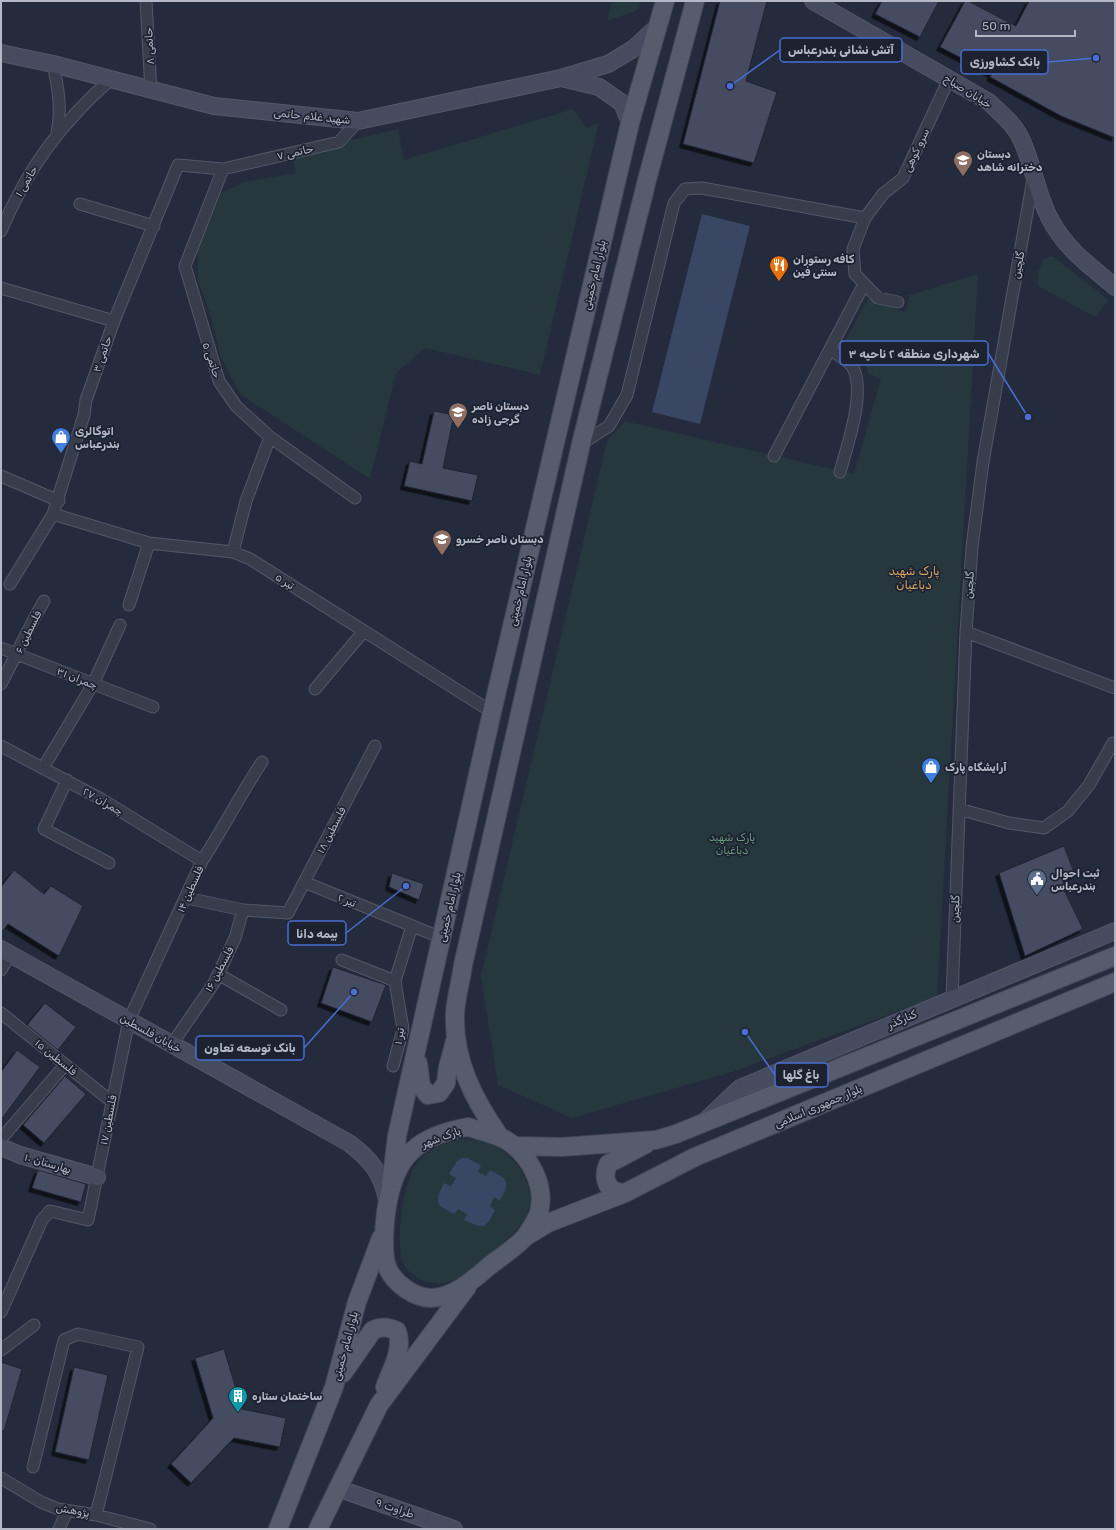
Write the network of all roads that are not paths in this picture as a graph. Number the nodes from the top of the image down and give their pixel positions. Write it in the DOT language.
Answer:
graph roads {
  1 [pos="146,1"];
  2 [pos="665,1"];
  3 [pos="695,1"];
  4 [pos="813,1"];
  5 [pos="658,26"];
  6 [pos="1,52"];
  7 [pos="53,64"];
  8 [pos="561,78"];
  9 [pos="111,79"];
  10 [pos="949,79"];
  11 [pos="151,90"];
  12 [pos="358,121"];
  13 [pos="630,123"];
  14 [pos="57,133"];
  15 [pos="223,169"];
  16 [pos="1033,177"];
  17 [pos="80,204"];
  18 [pos="865,218"];
  19 [pos="154,226"];
  20 [pos="1,231"];
  21 [pos="864,284"];
  22 [pos="1115,287"];
  23 [pos="1,288"];
  24 [pos="898,302"];
  25 [pos="114,321"];
  26 [pos="830,349"];
  27 [pos="270,437"];
  28 [pos="581,444"];
  29 [pos="774,456"];
  30 [pos="840,472"];
  31 [pos="1,476"];
  32 [pos="355,498"];
  33 [pos="59,501"];
  34 [pos="53,514"];
  35 [pos="149,543"];
  36 [pos="233,552"];
  37 [pos="10,584"];
  38 [pos="44,601"];
  39 [pos="129,604"];
  40 [pos="120,624"];
  41 [pos="364,631"];
  42 [pos="966,632"];
  43 [pos="1,648"];
  44 [pos="17,655"];
  45 [pos="1,684"];
  46 [pos="93,684"];
  47 [pos="1115,688"];
  48 [pos="315,689"];
  49 [pos="153,707"];
  50 [pos="492,712"];
  51 [pos="1113,743"];
  52 [pos="1,746"];
  53 [pos="375,746"];
  54 [pos="262,762"];
  55 [pos="43,768"];
  56 [pos="67,780"];
  57 [pos="959,809"];
  58 [pos="202,861"];
  59 [pos="109,863"];
  60 [pos="304,882"];
  61 [pos="186,898"];
  62 [pos="243,910"];
  63 [pos="412,926"];
  64 [pos="1115,931"];
  65 [pos="442,938"];
  66 [pos="6,952"];
  67 [pos="1115,956"];
  68 [pos="342,960"];
  69 [pos="1,970"];
  70 [pos="218,974"];
  71 [pos="395,981"];
  72 [pos="1115,982"];
  73 [pos="952,998"];
  74 [pos="281,1010"];
  75 [pos="1,1013"];
  76 [pos="129,1020"];
  77 [pos="456,1038"];
  78 [pos="172,1044"];
  79 [pos="416,1054"];
  80 [pos="65,1064"];
  81 [pos="393,1066"];
  82 [pos="112,1102"];
  83 [pos="701,1125"];
  84 [pos="1,1139"];
  85 [pos="656,1140"];
  86 [pos="507,1142"];
  87 [pos="1,1147"];
  88 [pos="97,1177"];
  89 [pos="385,1178"];
  90 [pos="625,1193"];
  91 [pos="384,1230"];
  92 [pos="525,1237"];
  93 [pos="474,1278"];
  94 [pos="1,1312"];
  95 [pos="34,1325"];
  96 [pos="1,1350"];
  97 [pos="334,1387"];
  98 [pos="379,1405"];
  99 [pos="33,1467"];
  100 [pos="1,1478"];
  101 [pos="337,1488"];
  102 [pos="67,1511"];
  103 [pos="96,1515"];
  104 [pos="59,1529"];
  105 [pos="150,1529"];
  106 [pos="278,1529"];
  107 [pos="318,1529"];
  108 [pos="454,1529"];
  1 -- 11 [label="street, حاتمی ۸"];
  2 -- 5 [label="main road, بلوار امام خمینی"];
  3 -- 28 [label="main road"];
  4 -- 10 [label="street, خیابان صباح"];
  5 -- 8 [label="street"];
  5 -- 13 [label="main road, بلوار امام خمینی"];
  6 -- 7 [label="street, شهید غلام حاتمی"];
  7 -- 9 [label="street, شهید غلام حاتمی"];
  7 -- 14 [label="street, حاتمی ۱"];
  8 -- 12 [label="street, شهید غلام حاتمی"];
  8 -- 13 [label="street, شهید غلام حاتمی"];
  9 -- 11 [label="street, شهید غلام حاتمی"];
  9 -- 14 [label="street, حاتمی ۱"];
  10 -- 16 [label="street, خیابان صباح"];
  10 -- 18 [label="street, سرو کوهی"];
  11 -- 12 [label="street, شهید غلام حاتمی"];
  12 -- 15 [label="street, حاتمی ۷"];
  13 -- 50 [label="main road, بلوار امام خمینی"];
  14 -- 20 [label="street, حاتمی ۱"];
  15 -- 19 [label="street, حاتمی ۳"];
  15 -- 27 [label="street, حاتمی ۵"];
  16 -- 22 [label="street, خیابان صباح"];
  16 -- 42 [label="street, گلچین"];
  17 -- 19 [label="street"];
  18 -- 21 [label="street, سرو کوهی"];
  18 -- 28 [label="street"];
  19 -- 25 [label="street, حاتمی ۳"];
  21 -- 24 [label="street, سرو کوهی"];
  21 -- 26 [label="street"];
  23 -- 25 [label="street"];
  25 -- 33 [label="street, حاتمی ۳"];
  26 -- 29 [label="street"];
  26 -- 30 [label="street"];
  27 -- 32 [label="street, حاتمی ۵"];
  27 -- 36 [label="street"];
  28 -- 77 [label="main road"];
  31 -- 33 [label="street"];
  33 -- 34 [label="street, حاتمی ۳"];
  34 -- 35 [label="street, تیر ۵"];
  34 -- 37 [label="street, حاتمی ۳"];
  35 -- 36 [label="street, تیر ۵"];
  35 -- 39 [label="street"];
  36 -- 41 [label="street, تیر ۵"];
  38 -- 44 [label="street, فلسطین ۶"];
  40 -- 46 [label="street"];
  41 -- 48 [label="street"];
  41 -- 50 [label="street, تیر ۵"];
  42 -- 47 [label="street"];
  42 -- 57 [label="street, گلچین"];
  43 -- 44 [label="street, چمران ۳۱"];
  44 -- 45 [label="street, فلسطین ۶"];
  44 -- 46 [label="street, چمران ۳۱"];
  46 -- 49 [label="street, چمران ۳۱"];
  46 -- 55 [label="street"];
  50 -- 65 [label="main road, بلوار امام خمینی"];
  51 -- 57 [label="street"];
  52 -- 55 [label="street, چمران ۲۷"];
  53 -- 60 [label="street, فلسطین ۱۸"];
  54 -- 58 [label="street, فلسطین ۱۴"];
  55 -- 56 [label="street, چمران ۲۷"];
  56 -- 58 [label="street, چمران ۲۷"];
  56 -- 59 [label="street"];
  57 -- 73 [label="street, گلچین"];
  58 -- 61 [label="street, فلسطین ۱۴"];
  60 -- 62 [label="street, فلسطین ۱۸"];
  60 -- 63 [label="street, تیر ۲"];
  61 -- 62 [label="street"];
  61 -- 76 [label="street, فلسطین ۱۴"];
  62 -- 70 [label="street, فلسطین ۱۶"];
  63 -- 65 [label="street, تیر ۲"];
  63 -- 71 [label="street, تیر ۱"];
  64 -- 73 [label="street, کنارگذر"];
  65 -- 79 [label="main road, بلوار امام خمینی"];
  66 -- 69 [label="street"];
  66 -- 76 [label="street, خیابان فلسطین"];
  67 -- 83 [label="main road"];
  68 -- 71 [label="street"];
  70 -- 74 [label="street"];
  70 -- 78 [label="street, فلسطین ۱۶"];
  71 -- 81 [label="street, تیر ۱"];
  72 -- 90 [label="main road, بلوار جمهوری اسلامی"];
  73 -- 83 [label="street, کنارگذر"];
  75 -- 80 [label="street, فلسطین ۱۵"];
  76 -- 78 [label="street, خیابان فلسطین"];
  76 -- 82 [label="street, فلسطین ۱۷"];
  77 -- 79 [label="main road"];
  77 -- 86 [label="main road"];
  78 -- 89 [label="street, خیابان فلسطین"];
  79 -- 89 [label="main road, بلوار امام خمینی"];
  80 -- 82 [label="street, فلسطین ۱۵"];
  80 -- 84 [label="street"];
  82 -- 88 [label="street, فلسطین ۱۷"];
  83 -- 85 [label="main road"];
  85 -- 86 [label="main road"];
  85 -- 90 [label="main road"];
  86 -- 89 [label="main road, پارک شهر"];
  86 -- 92 [label="main road, پارک شهر"];
  87 -- 88 [label="street, بهارستان ۱۰"];
  88 -- 94 [label="street, فلسطین ۱۷"];
  89 -- 91 [label="main road, پارک شهر"];
  90 -- 92 [label="main road, بلوار جمهوری اسلامی"];
  91 -- 93 [label="main road, پارک شهر"];
  91 -- 97 [label="main road, بلوار امام خمینی"];
  92 -- 93 [label="main road, پارک شهر"];
  93 -- 98 [label="main road"];
  95 -- 96 [label="street"];
  97 -- 98 [label="main road"];
  97 -- 106 [label="main road, بلوار امام خمینی"];
  98 -- 101 [label="main road"];
  99 -- 103 [label="street"];
  100 -- 102 [label="street, پژوهش"];
  101 -- 107 [label="main road"];
  101 -- 108 [label="street, طراوت ۹"];
  102 -- 103 [label="street, پژوهش"];
  102 -- 104 [label="street"];
  103 -- 105 [label="street, پژوهش"];
}
